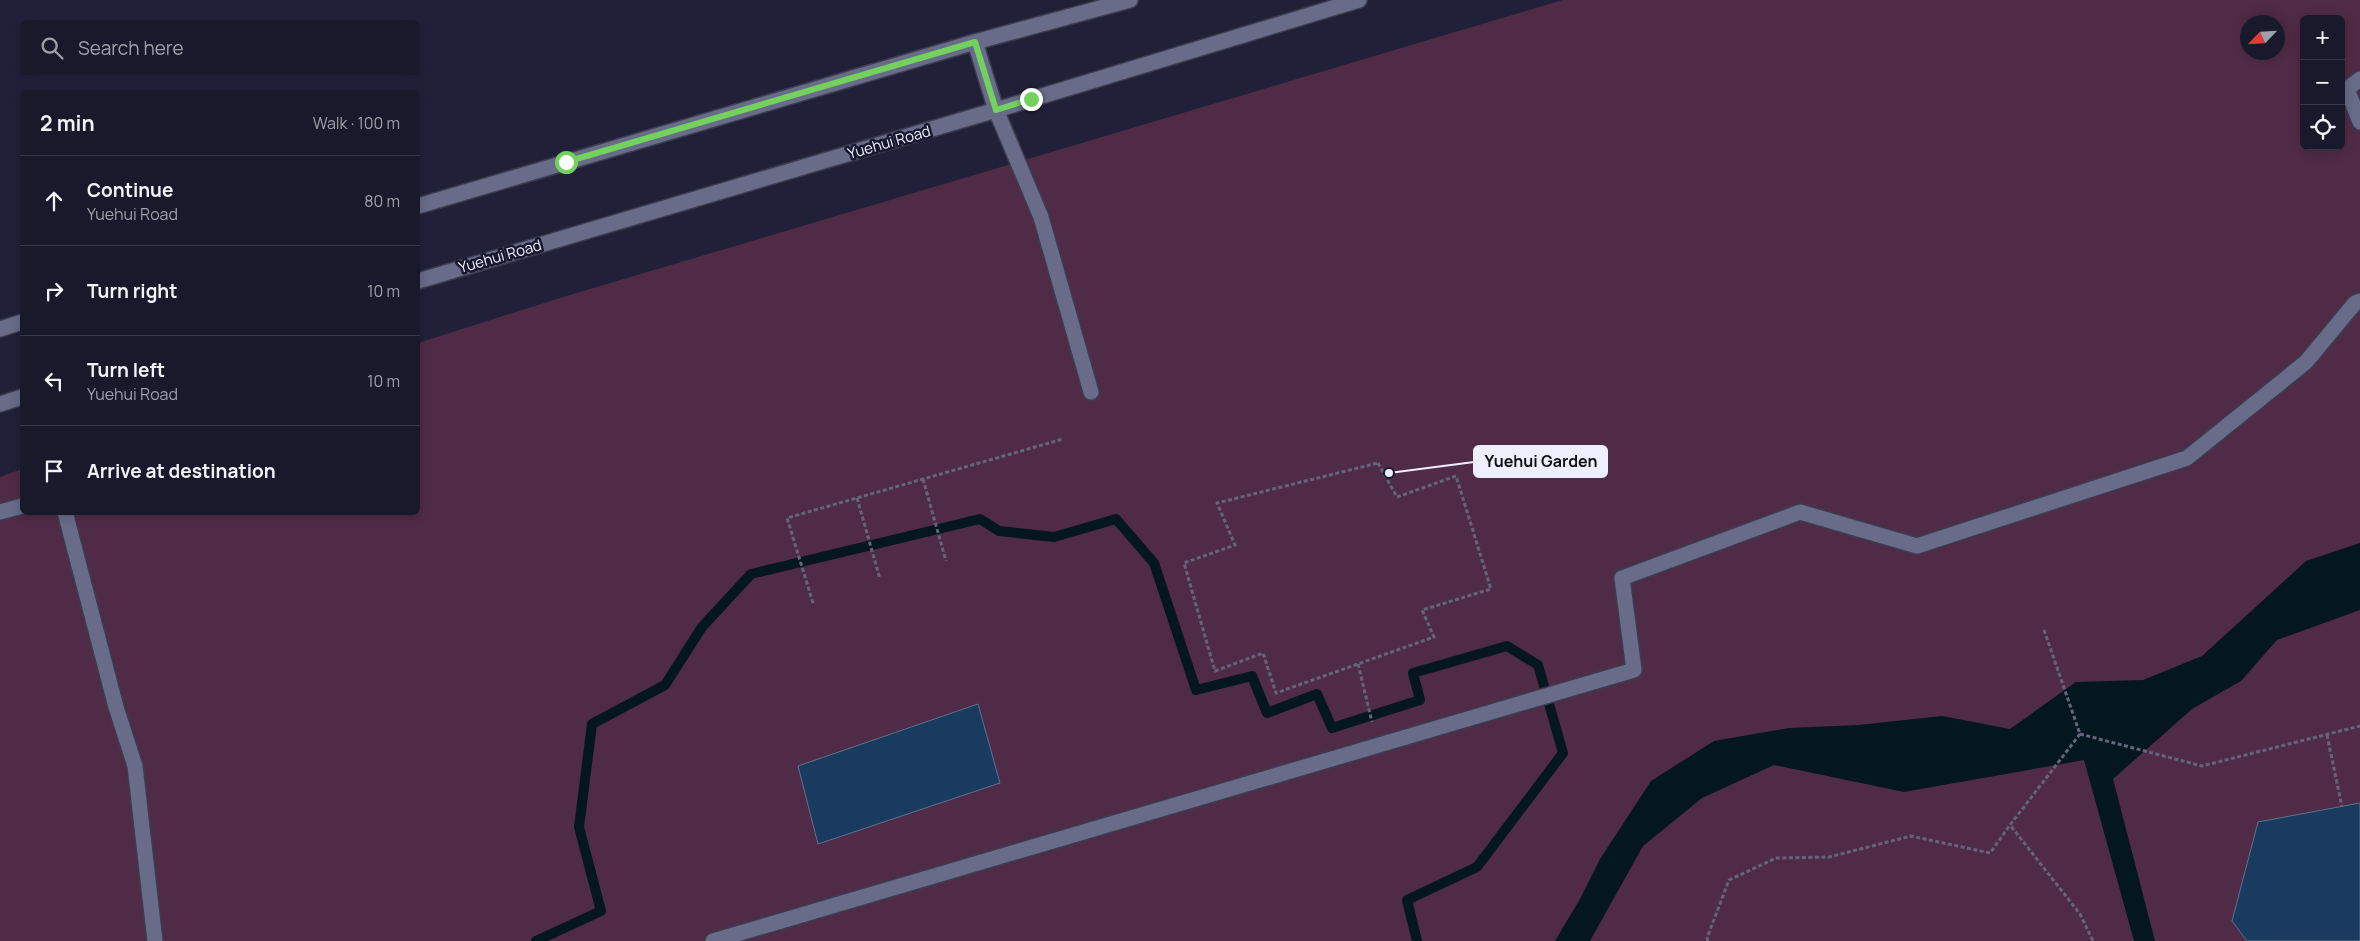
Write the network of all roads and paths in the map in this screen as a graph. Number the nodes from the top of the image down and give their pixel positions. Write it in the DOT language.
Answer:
graph roads {
  1 [pos="1130,0"];
  2 [pos="1359,0"];
  3 [pos="975,42"];
  4 [pos="2360,79"];
  5 [pos="996,110"];
  6 [pos="2360,122"];
  7 [pos="420,205"];
  8 [pos="420,280"];
  9 [pos="2360,301"];
  10 [pos="20,323"];
  11 [pos="0,329"];
  12 [pos="1091,392"];
  13 [pos="20,398"];
  14 [pos="0,404"];
  15 [pos="1063,439"];
  16 [pos="923,479"];
  17 [pos="857,498"];
  18 [pos="20,507"];
  19 [pos="0,512"];
  20 [pos="66,515"];
  21 [pos="946,561"];
  22 [pos="880,579"];
  23 [pos="813,602"];
  24 [pos="2044,630"];
  25 [pos="1358,664"];
  26 [pos="2360,726"];
  27 [pos="1374,730"];
  28 [pos="2080,734"];
  29 [pos="2327,735"];
  30 [pos="2342,806"];
  31 [pos="2010,825"];
  32 [pos="155,941"];
  33 [pos="713,941"];
  34 [pos="1708,941"];
  35 [pos="2093,941"];
  1 -- 3 [label="street"];
  2 -- 5 [label="street, Yuehui Road"];
  3 -- 5 [label="street"];
  3 -- 7 [label="street"];
  4 -- 6 [label="street"];
  5 -- 8 [label="street, Yuehui Road"];
  5 -- 12 [label="street"];
  9 -- 33 [label="street"];
  10 -- 11 [label="street"];
  13 -- 14 [label="street"];
  15 -- 16 [label="path"];
  16 -- 17 [label="path"];
  16 -- 21 [label="path"];
  17 -- 22 [label="path"];
  17 -- 23 [label="path"];
  18 -- 19 [label="street"];
  20 -- 32 [label="street"];
  24 -- 28 [label="path"];
  25 -- 25 [label="path"];
  25 -- 27 [label="path"];
  26 -- 29 [label="path"];
  28 -- 29 [label="path"];
  28 -- 31 [label="path"];
  29 -- 30 [label="path"];
  31 -- 34 [label="path"];
  31 -- 35 [label="path"];
}
